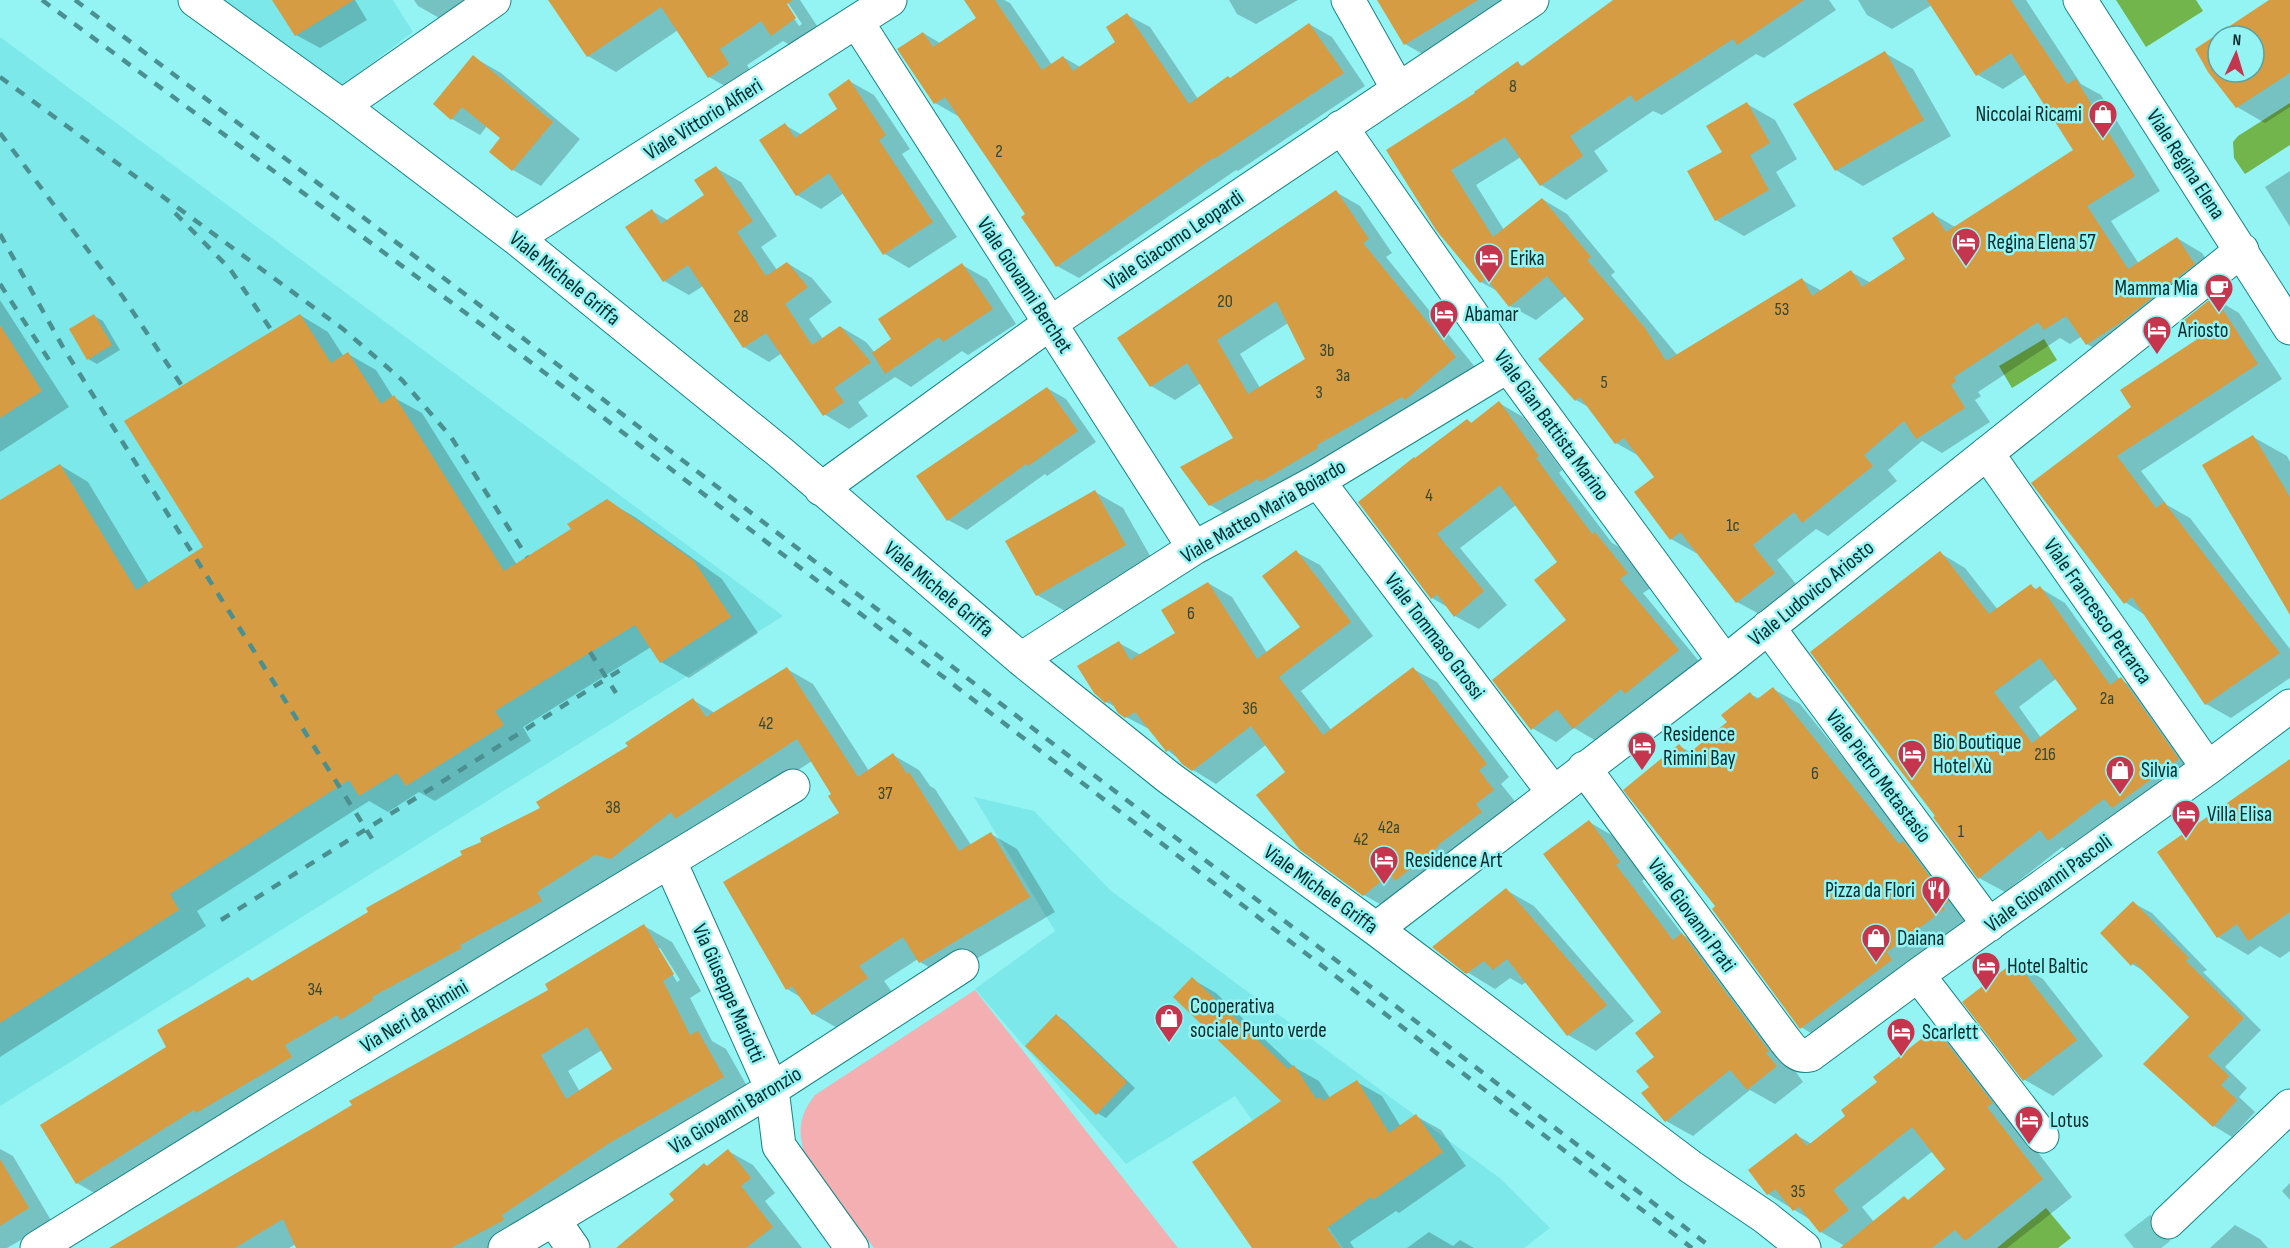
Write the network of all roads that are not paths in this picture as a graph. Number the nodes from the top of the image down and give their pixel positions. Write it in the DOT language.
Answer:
graph roads {
  1 [pos="195,0"];
  2 [pos="494,0"];
  3 [pos="890,0"];
  4 [pos="1348,0"];
  5 [pos="1532,0"];
  6 [pos="2080,0"];
  7 [pos="857,22"];
  8 [pos="1398,89"];
  9 [pos="342,106"];
  10 [pos="1341,128"];
  11 [pos="516,238"];
  12 [pos="2242,250"];
  13 [pos="1049,324"];
  14 [pos="2290,328"];
  15 [pos="1508,366"];
  16 [pos="1988,453"];
  17 [pos="1317,481"];
  18 [pos="821,489"];
  19 [pos="1194,548"];
  20 [pos="1768,627"];
  21 [pos="1021,659"];
  22 [pos="1725,662"];
  23 [pos="2290,706"];
  24 [pos="1584,768"];
  25 [pos="2208,768"];
  26 [pos="793,786"];
  27 [pos="1553,792"];
  28 [pos="670,862"];
  29 [pos="1989,925"];
  30 [pos="1376,929"];
  31 [pos="962,966"];
  32 [pos="1918,975"];
  33 [pos="1804,1057"];
  34 [pos="772,1089"];
  35 [pos="2290,1106"];
  36 [pos="2042,1136"];
  37 [pos="553,1219"];
  38 [pos="2168,1222"];
  39 [pos="37,1248"];
  40 [pos="506,1248"];
  41 [pos="573,1248"];
  42 [pos="852,1248"];
  43 [pos="1804,1248"];
  1 -- 9 [label="street, Viale Michele Griffa"];
  2 -- 9 [label="street"];
  3 -- 7 [label="street, Viale Vittorio Alfieri"];
  4 -- 8 [label="street"];
  5 -- 8 [label="street, Viale Giacomo Leopardi"];
  6 -- 12 [label="street, Viale Regina Elena"];
  7 -- 11 [label="street, Viale Vittorio Alfieri"];
  7 -- 13 [label="street, Viale Giovanni Berchet"];
  8 -- 10 [label="street, Viale Giacomo Leopardi"];
  9 -- 11 [label="street, Viale Michele Griffa"];
  10 -- 13 [label="street, Viale Giacomo Leopardi"];
  10 -- 15 [label="street, Viale Gian Battista Marino"];
  11 -- 18 [label="street, Viale Michele Griffa"];
  12 -- 14 [label="street, Viale Regina Elena"];
  12 -- 16 [label="street, Viale Ludovico Ariosto"];
  13 -- 18 [label="street, Viale Giacomo Leopardi"];
  13 -- 19 [label="street, Viale Giovanni Berchet"];
  15 -- 17 [label="street, Viale Matteo Maria Boiardo"];
  15 -- 22 [label="street, Viale Gian Battista Marino"];
  16 -- 20 [label="street, Viale Ludovico Ariosto"];
  16 -- 25 [label="street, Viale Francesco Petrarca"];
  17 -- 19 [label="street, Viale Matteo Maria Boiardo"];
  17 -- 27 [label="street, Viale Tommaso Grossi"];
  18 -- 21 [label="street, Viale Michele Griffa"];
  19 -- 21 [label="street, Viale Matteo Maria Boiardo"];
  20 -- 22 [label="street, Viale Ludovico Ariosto"];
  20 -- 29 [label="street, Viale Pietro Metastasio"];
  21 -- 30 [label="street, Viale Michele Griffa"];
  22 -- 24 [label="street, Viale Ludovico Ariosto"];
  23 -- 25 [label="street, Viale Giovanni Pascoli"];
  24 -- 27 [label="street, Viale Ludovico Ariosto"];
  24 -- 33 [label="street, Viale Giovanni Prati"];
  25 -- 29 [label="street, Viale Giovanni Pascoli"];
  26 -- 28 [label="street, Via Neri da Rimini"];
  27 -- 30 [label="street, Viale Ludovico Ariosto"];
  28 -- 34 [label="street, Via Giuseppe Mariotti"];
  28 -- 39 [label="street, Via Neri da Rimini"];
  29 -- 32 [label="street, Viale Giovanni Pascoli"];
  30 -- 43 [label="street, Viale Michele Griffa"];
  31 -- 34 [label="street, Via Giovanni Baronzio"];
  32 -- 33 [label="street, Viale Giovanni Pascoli"];
  32 -- 36 [label="street"];
  34 -- 37 [label="street, Via Giovanni Baronzio"];
  34 -- 42 [label="street, Via Giuseppe Mariotti"];
  35 -- 38 [label="street"];
  37 -- 40 [label="street, Via Giovanni Baronzio"];
  37 -- 41 [label="street"];
}
